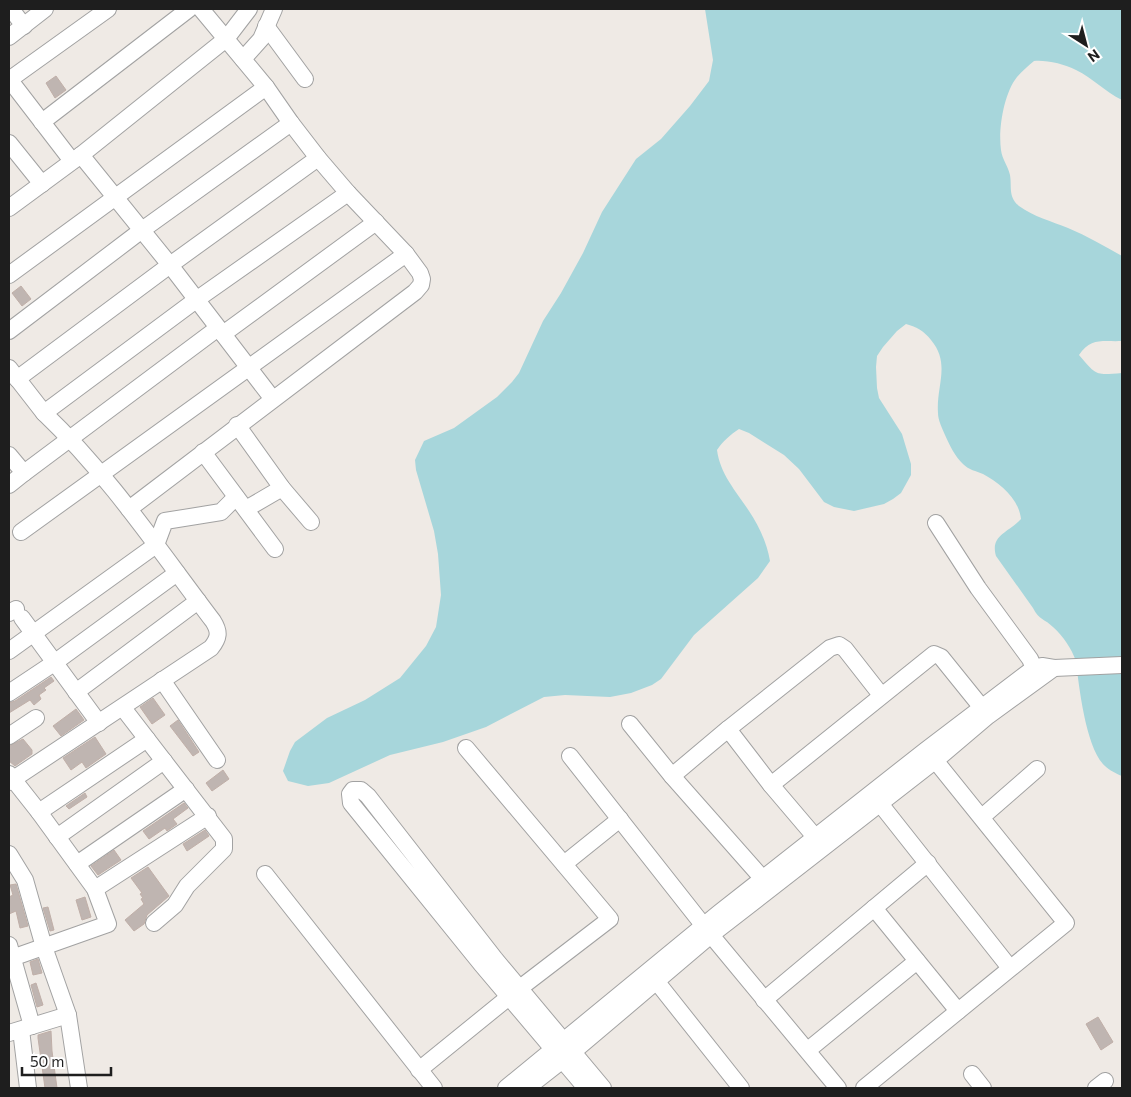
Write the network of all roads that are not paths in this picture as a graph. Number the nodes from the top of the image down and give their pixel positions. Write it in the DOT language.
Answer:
graph roads {
  1 [pos="11,9"];
  2 [pos="45,9"];
  3 [pos="108,9"];
  4 [pos="189,9"];
  5 [pos="201,9"];
  6 [pos="249,9"];
  7 [pos="274,9"];
  8 [pos="24,26"];
  9 [pos="266,26"];
  10 [pos="9,37"];
  11 [pos="226,39"];
  12 [pos="243,59"];
  13 [pos="9,80"];
  14 [pos="305,80"];
  15 [pos="266,87"];
  16 [pos="42,122"];
  17 [pos="291,124"];
  18 [pos="9,144"];
  19 [pos="77,158"];
  20 [pos="318,158"];
  21 [pos="42,184"];
  22 [pos="348,193"];
  23 [pos="115,197"];
  24 [pos="9,208"];
  25 [pos="376,222"];
  26 [pos="142,230"];
  27 [pos="406,254"];
  28 [pos="170,265"];
  29 [pos="9,275"];
  30 [pos="196,300"];
  31 [pos="9,331"];
  32 [pos="220,331"];
  33 [pos="250,367"];
  34 [pos="13,373"];
  35 [pos="272,398"];
  36 [pos="44,413"];
  37 [pos="237,425"];
  38 [pos="70,438"];
  39 [pos="203,452"];
  40 [pos="9,455"];
  41 [pos="24,473"];
  42 [pos="102,474"];
  43 [pos="9,485"];
  44 [pos="282,488"];
  45 [pos="241,503"];
  46 [pos="130,510"];
  47 [pos="165,521"];
  48 [pos="311,522"];
  49 [pos="936,523"];
  50 [pos="21,532"];
  51 [pos="156,545"];
  52 [pos="275,549"];
  53 [pos="177,573"];
  54 [pos="198,601"];
  55 [pos="15,613"];
  56 [pos="33,634"];
  57 [pos="9,651"];
  58 [pos="54,662"];
  59 [pos="1122,665"];
  60 [pos="1036,673"];
  61 [pos="162,680"];
  62 [pos="76,692"];
  63 [pos="9,693"];
  64 [pos="881,695"];
  65 [pos="123,708"];
  66 [pos="984,712"];
  67 [pos="36,718"];
  68 [pos="100,723"];
  69 [pos="630,724"];
  70 [pos="728,730"];
  71 [pos="9,736"];
  72 [pos="147,739"];
  73 [pos="466,748"];
  74 [pos="931,755"];
  75 [pos="570,756"];
  76 [pos="217,760"];
  77 [pos="164,761"];
  78 [pos="1037,769"];
  79 [pos="672,776"];
  80 [pos="10,779"];
  81 [pos="771,785"];
  82 [pos="186,789"];
  83 [pos="876,798"];
  84 [pos="39,812"];
  85 [pos="208,816"];
  86 [pos="982,817"];
  87 [pos="620,819"];
  88 [pos="57,837"];
  89 [pos="820,842"];
  90 [pos="9,854"];
  91 [pos="928,863"];
  92 [pos="77,864"];
  93 [pos="564,864"];
  94 [pos="265,874"];
  95 [pos="767,884"];
  96 [pos="95,889"];
  97 [pos="874,908"];
  98 [pos="154,923"];
  99 [pos="707,930"];
  100 [pos="44,947"];
  101 [pos="10,954"];
  102 [pos="917,961"];
  103 [pos="1010,968"];
  104 [pos="652,976"];
  105 [pos="515,993"];
  106 [pos="764,1000"];
  107 [pos="958,1011"];
  108 [pos="68,1015"];
  109 [pos="21,1030"];
  110 [pos="563,1050"];
  111 [pos="808,1050"];
  112 [pos="419,1070"];
  113 [pos="972,1074"];
  114 [pos="28,1088"];
  115 [pos="79,1088"];
  116 [pos="434,1088"];
  117 [pos="506,1088"];
  118 [pos="527,1088"];
  119 [pos="586,1088"];
  120 [pos="603,1088"];
  121 [pos="741,1088"];
  122 [pos="838,1088"];
  123 [pos="864,1088"];
  124 [pos="984,1088"];
  1 -- 8 [label="street"];
  2 -- 8 [label="street"];
  3 -- 13 [label="street"];
  4 -- 16 [label="street"];
  5 -- 11 [label="street"];
  6 -- 11 [label="street"];
  7 -- 9 [label="street"];
  8 -- 10 [label="street"];
  9 -- 12 [label="street"];
  9 -- 14 [label="street"];
  11 -- 12 [label="street"];
  11 -- 19 [label="street"];
  12 -- 15 [label="street"];
  13 -- 16 [label="street"];
  15 -- 17 [label="street"];
  15 -- 23 [label="street"];
  16 -- 19 [label="street"];
  17 -- 20 [label="street"];
  17 -- 26 [label="street"];
  18 -- 21 [label="street"];
  19 -- 21 [label="street"];
  19 -- 23 [label="street"];
  20 -- 22 [label="street"];
  20 -- 28 [label="street"];
  21 -- 24 [label="street"];
  22 -- 25 [label="street"];
  22 -- 30 [label="street"];
  23 -- 26 [label="street"];
  23 -- 29 [label="street"];
  25 -- 27 [label="street"];
  25 -- 32 [label="street"];
  26 -- 28 [label="street"];
  26 -- 31 [label="street"];
  27 -- 33 [label="street"];
  27 -- 35 [label="street"];
  28 -- 30 [label="street"];
  28 -- 34 [label="street"];
  30 -- 32 [label="street"];
  30 -- 36 [label="street"];
  32 -- 33 [label="street"];
  32 -- 38 [label="street"];
  33 -- 35 [label="street"];
  33 -- 42 [label="street"];
  34 -- 36 [label="street"];
  35 -- 37 [label="street"];
  36 -- 38 [label="street"];
  37 -- 39 [label="street"];
  37 -- 44 [label="street"];
  38 -- 41 [label="street"];
  38 -- 42 [label="street"];
  39 -- 45 [label="street"];
  39 -- 46 [label="street"];
  40 -- 41 [label="street"];
  41 -- 43 [label="street"];
  42 -- 46 [label="street"];
  42 -- 50 [label="street"];
  44 -- 45 [label="street"];
  44 -- 48 [label="street"];
  45 -- 47 [label="street"];
  45 -- 52 [label="street"];
  46 -- 47 [label="street"];
  46 -- 51 [label="street"];
  47 -- 51 [label="street"];
  49 -- 60 [label="street"];
  51 -- 53 [label="street"];
  51 -- 56 [label="street"];
  53 -- 54 [label="street"];
  53 -- 58 [label="street"];
  54 -- 61 [label="street"];
  54 -- 62 [label="street"];
  55 -- 56 [label="street"];
  56 -- 57 [label="street"];
  56 -- 58 [label="street"];
  58 -- 62 [label="street"];
  58 -- 63 [label="street"];
  59 -- 60 [label="street"];
  60 -- 66 [label="street"];
  61 -- 65 [label="street"];
  61 -- 76 [label="street"];
  62 -- 68 [label="street"];
  64 -- 66 [label="street"];
  64 -- 70 [label="street"];
  64 -- 81 [label="street"];
  65 -- 68 [label="street"];
  65 -- 72 [label="street"];
  66 -- 74 [label="street"];
  67 -- 71 [label="street"];
  68 -- 80 [label="street"];
  69 -- 79 [label="street"];
  70 -- 79 [label="street"];
  70 -- 81 [label="street"];
  72 -- 77 [label="street"];
  72 -- 84 [label="street"];
  73 -- 93 [label="street"];
  74 -- 83 [label="street"];
  74 -- 86 [label="street"];
  75 -- 87 [label="street"];
  77 -- 82 [label="street"];
  77 -- 88 [label="street"];
  78 -- 86 [label="street"];
  79 -- 95 [label="street"];
  80 -- 84 [label="street"];
  81 -- 89 [label="street"];
  82 -- 85 [label="street"];
  82 -- 92 [label="street"];
  83 -- 89 [label="street"];
  83 -- 91 [label="street"];
  84 -- 88 [label="street"];
  85 -- 96 [label="street"];
  85 -- 98 [label="street"];
  86 -- 103 [label="street"];
  87 -- 93 [label="street"];
  87 -- 99 [label="street"];
  88 -- 92 [label="street"];
  89 -- 95 [label="street"];
  90 -- 100 [label="street"];
  91 -- 97 [label="street"];
  91 -- 103 [label="street"];
  92 -- 96 [label="street"];
  93 -- 105 [label="street"];
  94 -- 112 [label="street"];
  95 -- 99 [label="street"];
  96 -- 100 [label="street"];
  97 -- 102 [label="street"];
  97 -- 106 [label="street"];
  99 -- 104 [label="street"];
  99 -- 106 [label="street"];
  100 -- 101 [label="street"];
  100 -- 108 [label="street"];
  101 -- 109 [label="street"];
  102 -- 107 [label="street"];
  102 -- 111 [label="street"];
  103 -- 107 [label="street"];
  104 -- 110 [label="street"];
  104 -- 121 [label="street"];
  105 -- 105 [label="street"];
  105 -- 110 [label="street"];
  105 -- 112 [label="street"];
  106 -- 111 [label="street"];
  107 -- 123 [label="street"];
  108 -- 109 [label="street"];
  108 -- 115 [label="street"];
  109 -- 114 [label="street"];
  110 -- 117 [label="street"];
  110 -- 118 [label="street"];
  110 -- 119 [label="street"];
  110 -- 120 [label="street"];
  111 -- 122 [label="street"];
  112 -- 116 [label="street"];
  113 -- 124 [label="street"];
}
